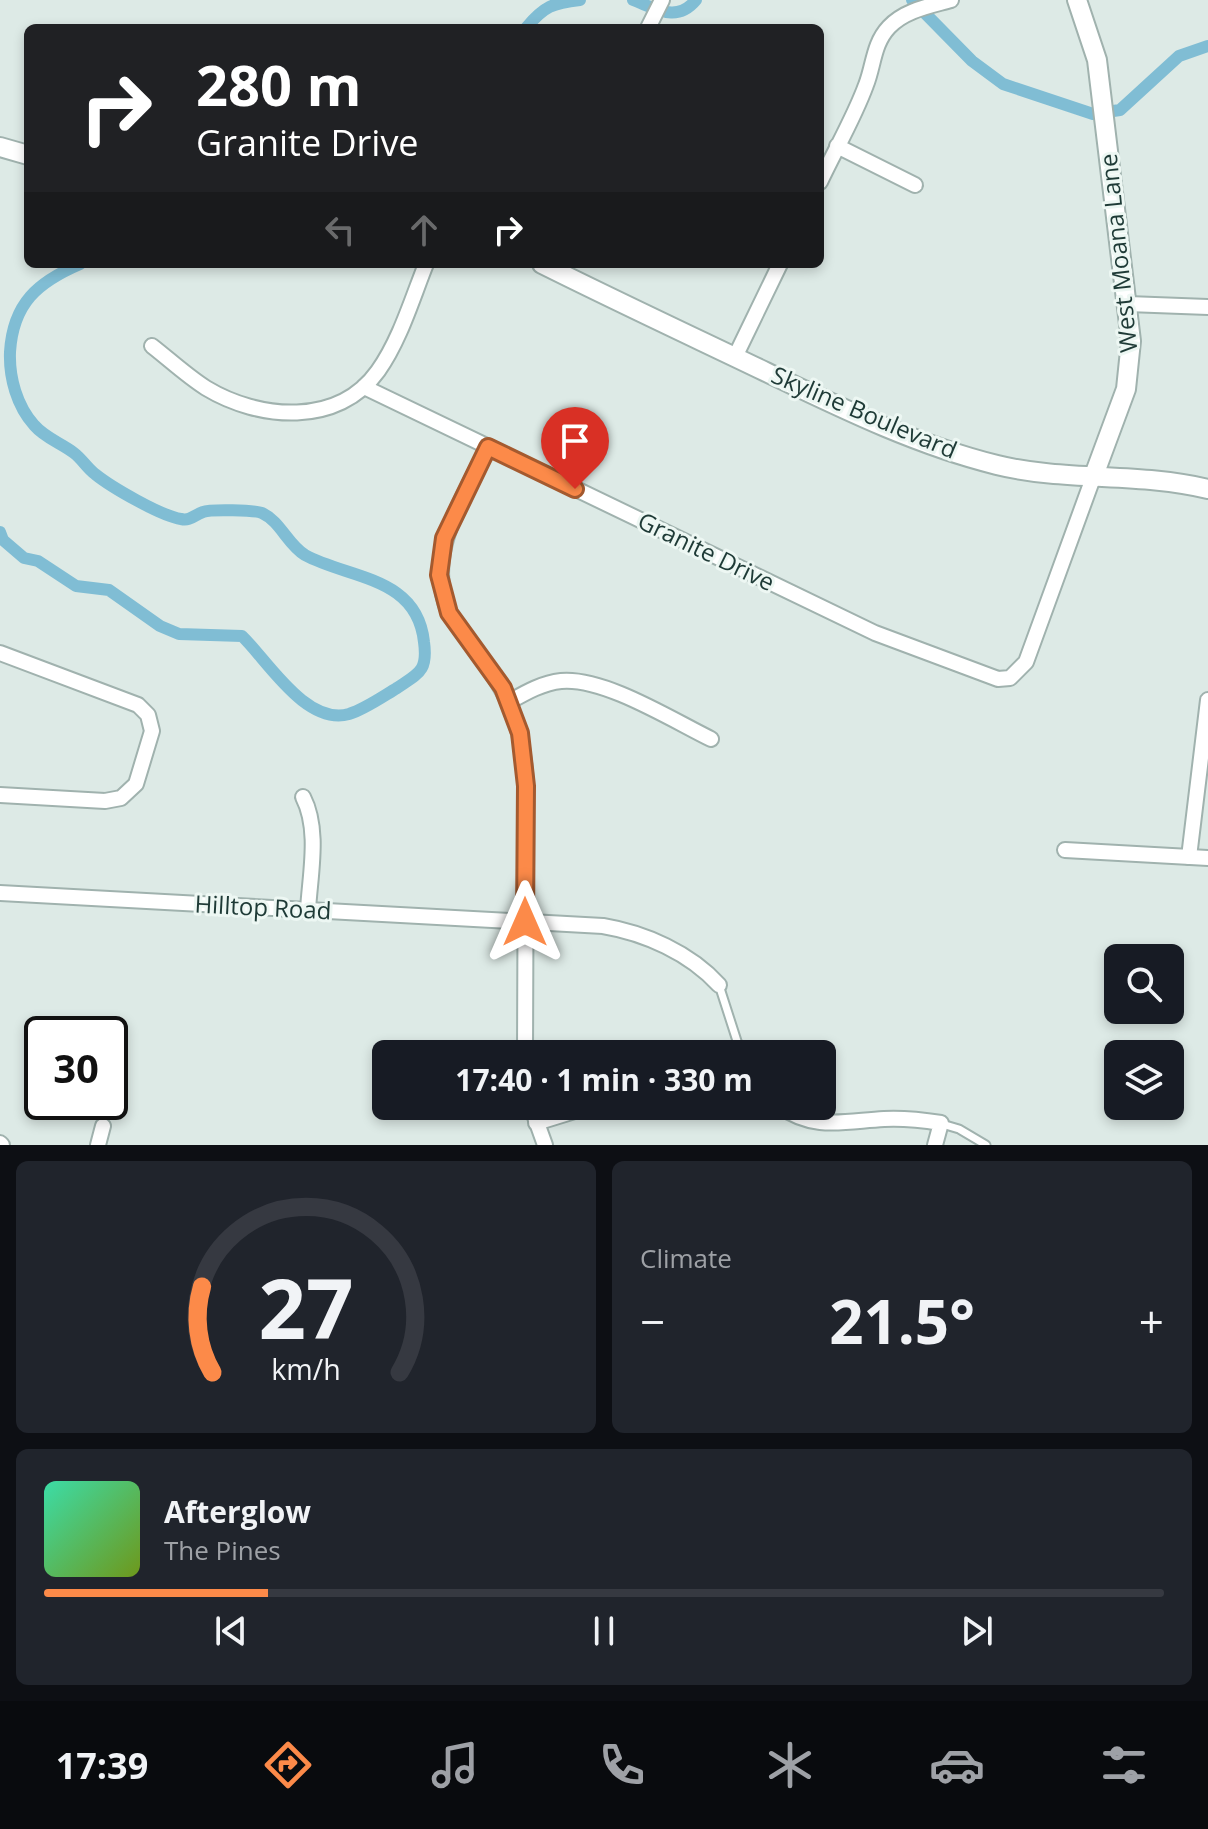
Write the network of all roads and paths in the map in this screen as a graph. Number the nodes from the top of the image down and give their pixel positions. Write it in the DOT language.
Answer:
graph roads {
  1 [pos="662,0"];
  2 [pos="951,0"];
  3 [pos="1077,0"];
  4 [pos="650,24"];
  5 [pos="837,146"];
  6 [pos="0,147"];
  7 [pos="24,154"];
  8 [pos="824,174"];
  9 [pos="915,185"];
  10 [pos="424,268"];
  11 [pos="550,268"];
  12 [pos="778,268"];
  13 [pos="1128,304"];
  14 [pos="1208,307"];
  15 [pos="152,346"];
  16 [pos="735,357"];
  17 [pos="364,387"];
  18 [pos="488,447"];
  19 [pos="1093,478"];
  20 [pos="1208,489"];
  21 [pos="0,653"];
  22 [pos="1010,678"];
  23 [pos="1208,700"];
  24 [pos="509,702"];
  25 [pos="711,739"];
  26 [pos="0,795"];
  27 [pos="303,797"];
  28 [pos="1065,850"];
  29 [pos="1189,857"];
  30 [pos="1208,858"];
  31 [pos="0,893"];
  32 [pos="308,910"];
  33 [pos="525,922"];
  34 [pos="719,985"];
  35 [pos="525,1040"];
  36 [pos="737,1040"];
  37 [pos="535,1120"];
  38 [pos="546,1120"];
  39 [pos="807,1120"];
  40 [pos="536,1123"];
  41 [pos="941,1123"];
  42 [pos="103,1126"];
  43 [pos="98,1145"];
  44 [pos="545,1145"];
  45 [pos="935,1145"];
  46 [pos="986,1145"];
  1 -- 4 [label="street"];
  2 -- 5 [label="street"];
  3 -- 13 [label="street, West Moana Lane"];
  5 -- 8 [label="street"];
  5 -- 9 [label="street"];
  6 -- 7 [label="street"];
  10 -- 17 [label="street"];
  11 -- 16 [label="street, Skyline Boulevard"];
  12 -- 16 [label="street"];
  13 -- 14 [label="street"];
  13 -- 19 [label="street, West Moana Lane"];
  15 -- 17 [label="street"];
  16 -- 19 [label="street, Skyline Boulevard"];
  17 -- 18 [label="street, Granite Drive"];
  18 -- 22 [label="street, Granite Drive"];
  18 -- 24 [label="street"];
  19 -- 20 [label="street, Skyline Boulevard"];
  19 -- 22 [label="street, West Moana Lane"];
  21 -- 26 [label="street"];
  23 -- 29 [label="street"];
  24 -- 25 [label="street"];
  24 -- 33 [label="street"];
  27 -- 32 [label="street"];
  28 -- 29 [label="street"];
  29 -- 30 [label="street"];
  31 -- 32 [label="street, Hilltop Road"];
  32 -- 33 [label="street, Hilltop Road"];
  33 -- 34 [label="street, Hilltop Road"];
  33 -- 35 [label="street"];
  34 -- 36 [label="lane"];
  37 -- 40 [label="street"];
  38 -- 40 [label="street"];
  39 -- 41 [label="street"];
  40 -- 44 [label="street"];
  41 -- 45 [label="street"];
  41 -- 46 [label="lane"];
  42 -- 43 [label="street"];
}
